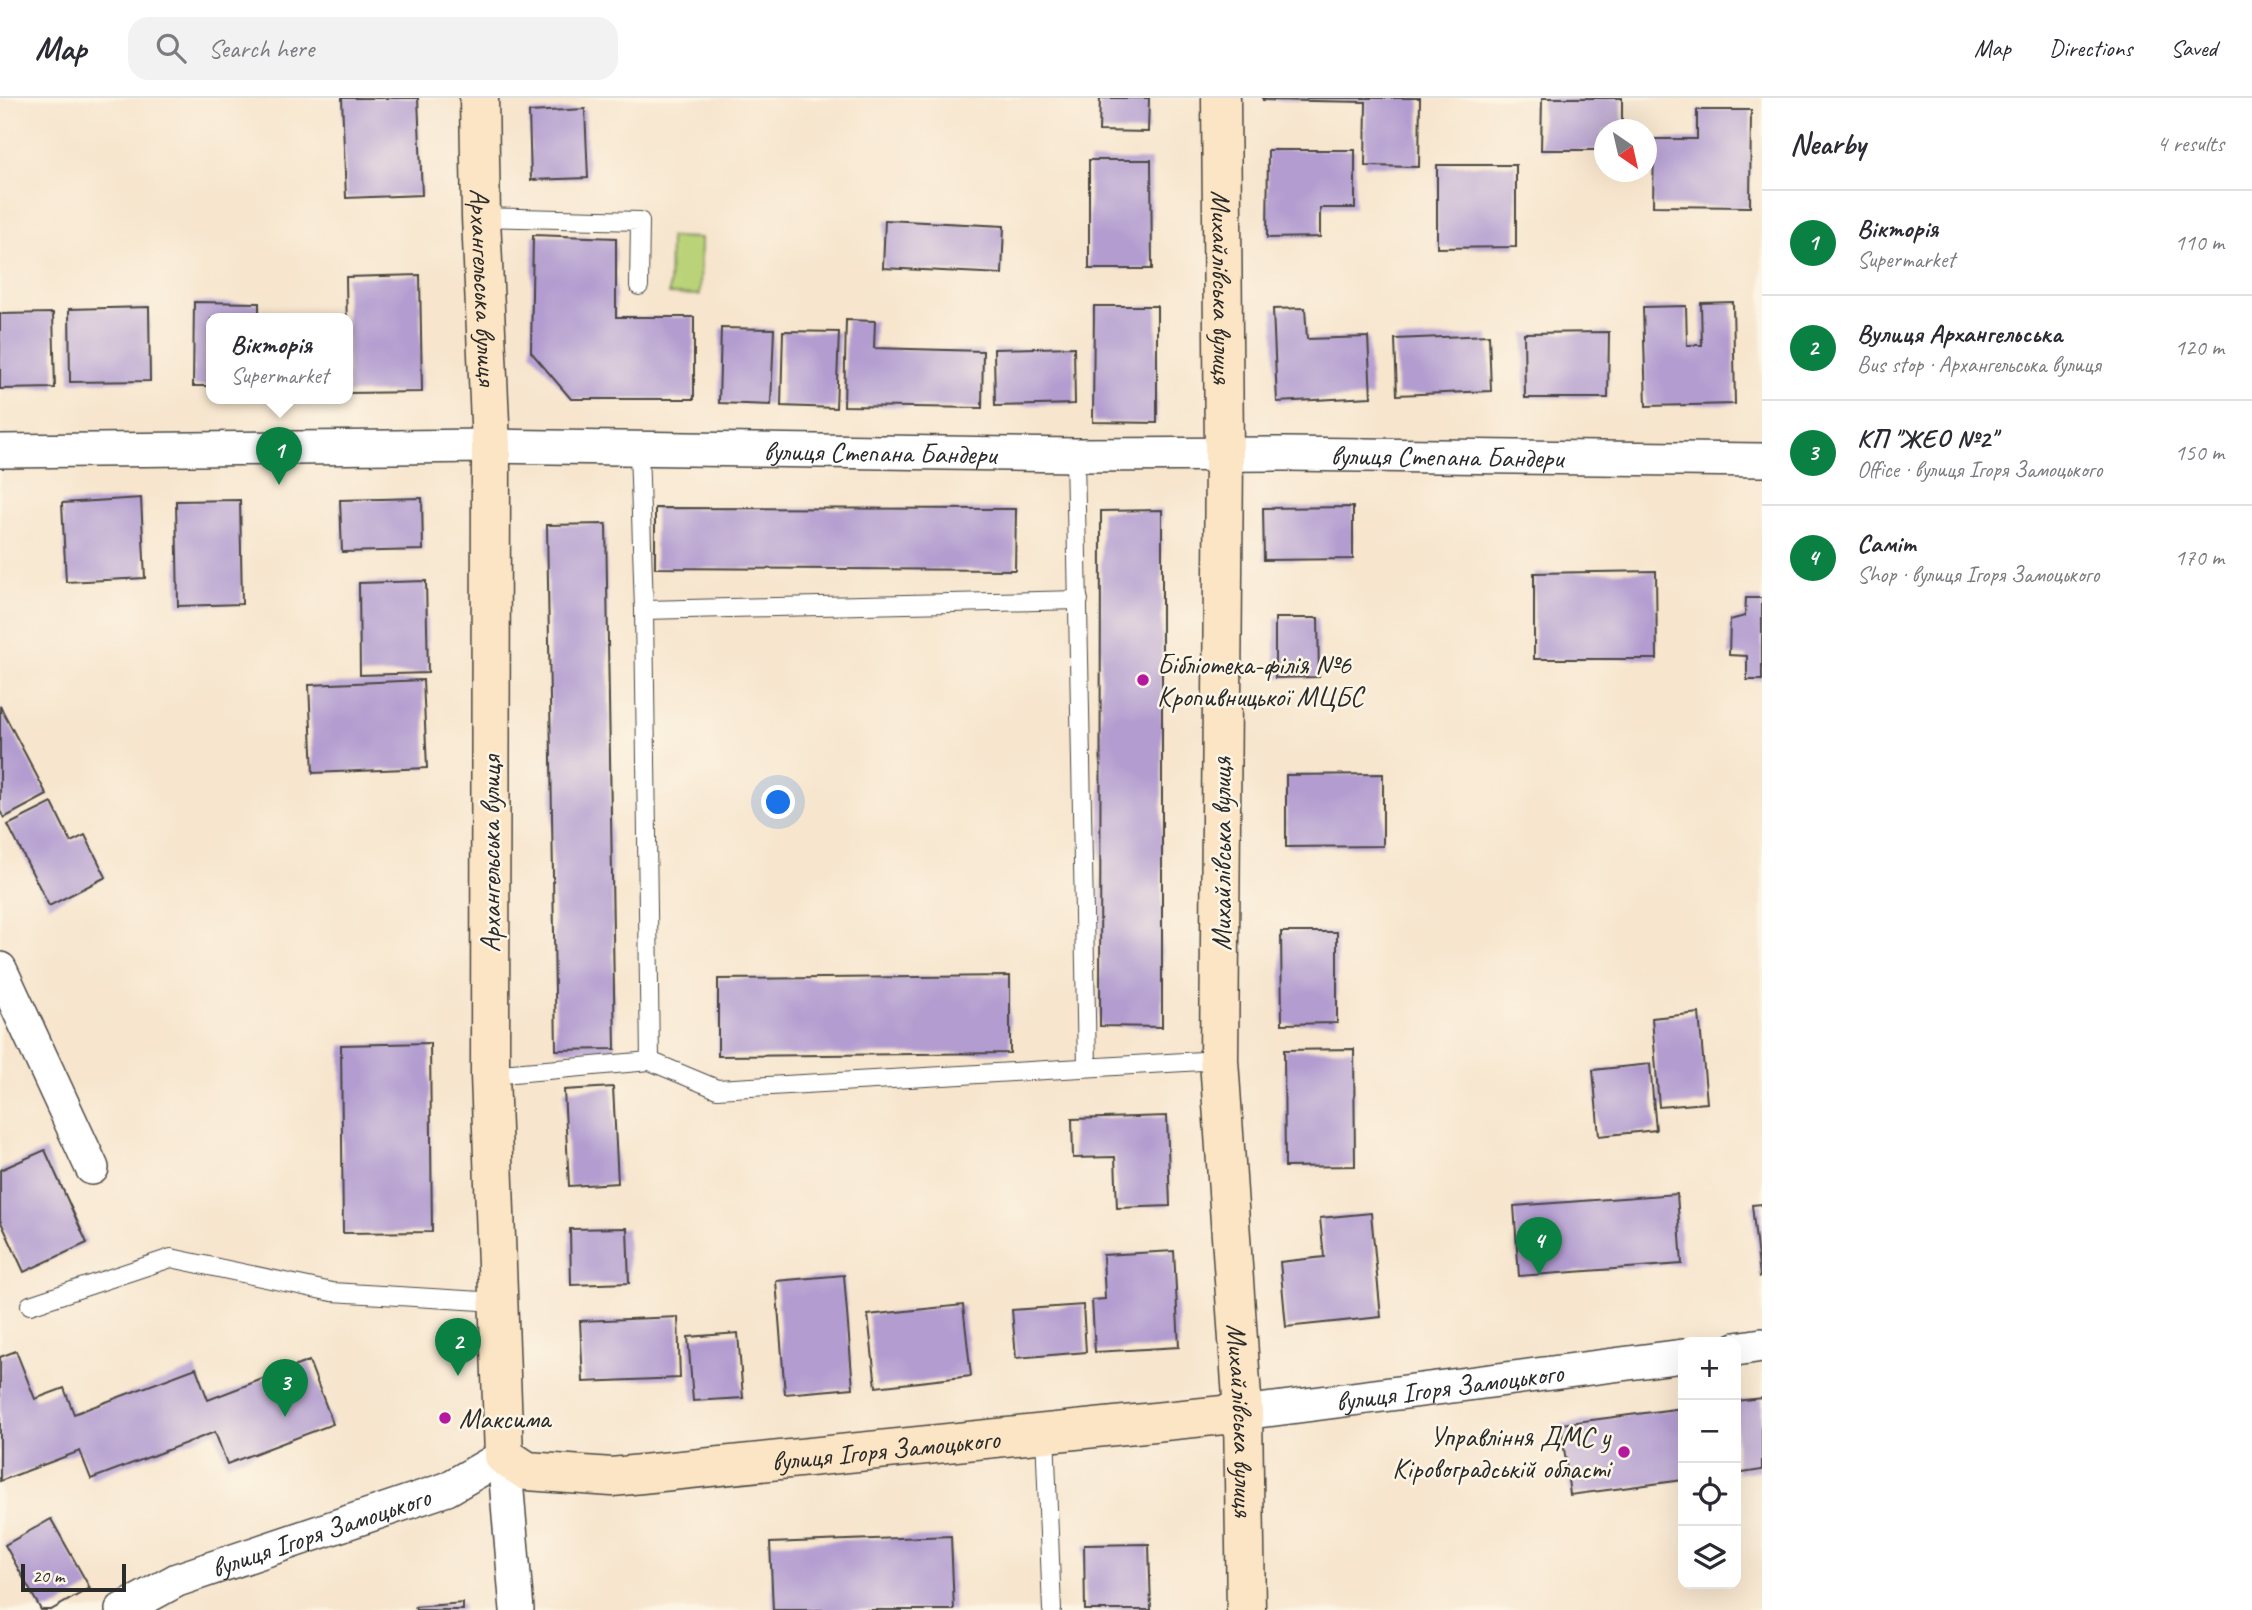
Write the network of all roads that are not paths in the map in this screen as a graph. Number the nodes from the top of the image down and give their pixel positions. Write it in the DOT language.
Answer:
graph roads {
  1 [pos="479,98"];
  2 [pos="1222,98"];
  3 [pos="481,217"];
  4 [pos="639,286"];
  5 [pos="491,446"];
  6 [pos="639,448"];
  7 [pos="0,450"];
  8 [pos="1224,454"];
  9 [pos="1075,455"];
  10 [pos="1762,460"];
  11 [pos="1079,600"];
  12 [pos="644,610"];
  13 [pos="0,969"];
  14 [pos="1219,1060"];
  15 [pos="650,1061"];
  16 [pos="1087,1067"];
  17 [pos="490,1075"];
  18 [pos="92,1168"];
  19 [pos="498,1302"];
  20 [pos="30,1305"];
  21 [pos="1762,1345"];
  22 [pos="1741,1348"];
  23 [pos="1678,1357"];
  24 [pos="1243,1413"];
  25 [pos="1045,1433"];
  26 [pos="504,1456"];
  27 [pos="122,1610"];
  28 [pos="517,1610"];
  29 [pos="1052,1610"];
  30 [pos="1246,1610"];
  1 -- 3 [label="street, Архангельська вулиця"];
  2 -- 8 [label="street, Михайлівська вулиця"];
  3 -- 4 [label="lane"];
  3 -- 5 [label="street, Архангельська вулиця"];
  5 -- 6 [label="street, вулиця Степана Бандери"];
  5 -- 7 [label="street, вулиця Степана Бандери"];
  5 -- 17 [label="street, Архангельська вулиця"];
  6 -- 9 [label="street, вулиця Степана Бандери"];
  6 -- 12 [label="lane"];
  8 -- 9 [label="street, вулиця Степана Бандери"];
  8 -- 10 [label="street, вулиця Степана Бандери"];
  8 -- 14 [label="street, Михайлівська вулиця"];
  9 -- 11 [label="lane"];
  11 -- 12 [label="lane"];
  11 -- 16 [label="lane"];
  12 -- 15 [label="lane"];
  13 -- 18 [label="street"];
  14 -- 16 [label="lane"];
  14 -- 24 [label="street, Михайлівська вулиця"];
  15 -- 16 [label="lane"];
  15 -- 17 [label="lane"];
  17 -- 19 [label="street, Архангельська вулиця"];
  19 -- 20 [label="lane"];
  19 -- 26 [label="street, Архангельська вулиця"];
  21 -- 22 [label="street"];
  23 -- 24 [label="street, вулиця Ігоря Замоцького"];
  24 -- 25 [label="street, вулиця Ігоря Замоцького"];
  24 -- 30 [label="street, Михайлівська вулиця"];
  25 -- 26 [label="street, вулиця Ігоря Замоцького"];
  25 -- 29 [label="lane"];
  26 -- 27 [label="street, вулиця Ігоря Замоцького"];
  26 -- 28 [label="street, Архангельська вулиця"];
}
